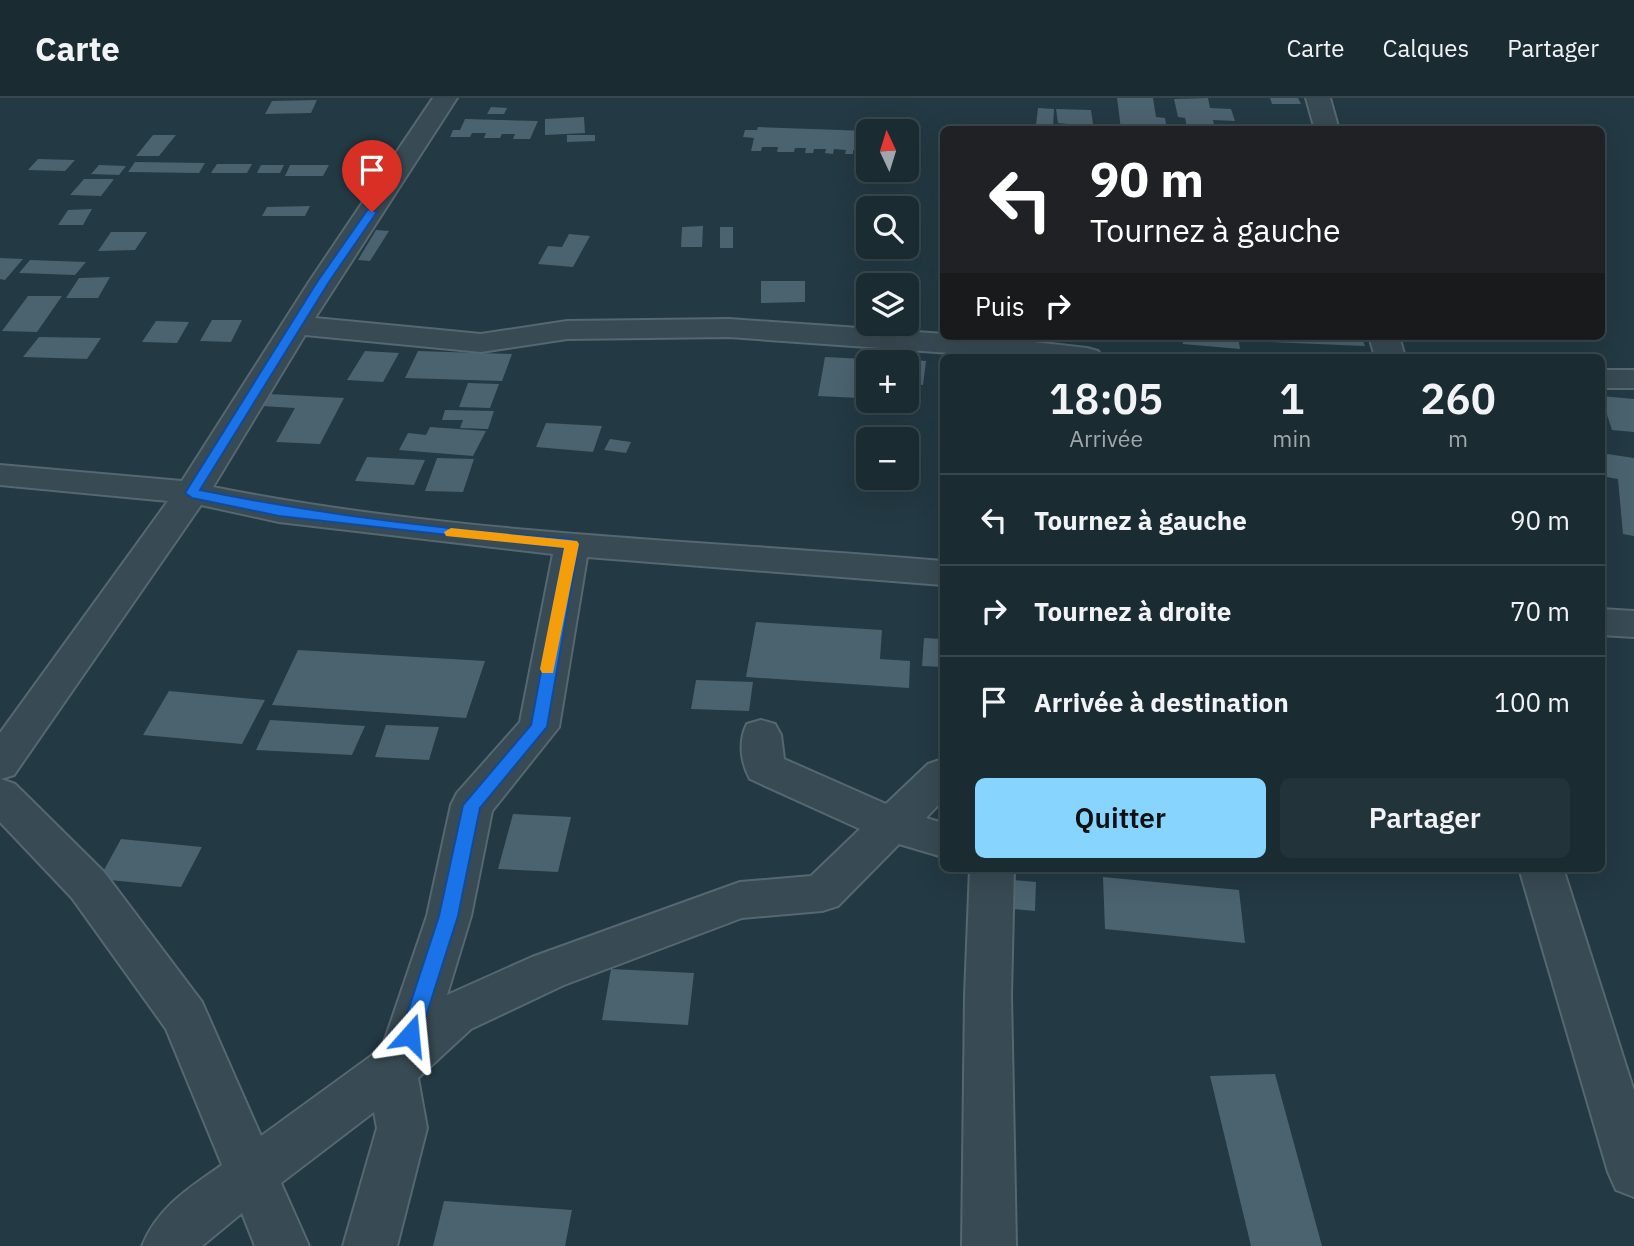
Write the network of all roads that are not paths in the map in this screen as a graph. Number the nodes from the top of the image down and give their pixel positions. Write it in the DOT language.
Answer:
graph roads {
  1 [pos="445,98"];
  2 [pos="1318,98"];
  3 [pos="1326,126"];
  4 [pos="296,325"];
  5 [pos="1057,354"];
  6 [pos="1605,379"];
  7 [pos="1634,379"];
  8 [pos="0,475"];
  9 [pos="192,493"];
  10 [pos="572,544"];
  11 [pos="940,573"];
  12 [pos="1605,622"];
  13 [pos="1634,624"];
  14 [pos="761,735"];
  15 [pos="0,764"];
  16 [pos="940,778"];
  17 [pos="0,794"];
  18 [pos="891,825"];
  19 [pos="940,839"];
  20 [pos="992,872"];
  21 [pos="1542,872"];
  22 [pos="398,1065"];
  23 [pos="1634,1171"];
  24 [pos="250,1172"];
  25 [pos="169,1246"];
  26 [pos="282,1246"];
  27 [pos="370,1246"];
  28 [pos="989,1246"];
  1 -- 4 [label="street"];
  2 -- 3 [label="street"];
  4 -- 5 [label="street"];
  4 -- 9 [label="street"];
  6 -- 7 [label="street"];
  8 -- 9 [label="street"];
  9 -- 10 [label="street"];
  9 -- 15 [label="street"];
  10 -- 11 [label="street"];
  10 -- 22 [label="street"];
  12 -- 13 [label="street"];
  14 -- 18 [label="street"];
  16 -- 18 [label="street"];
  17 -- 24 [label="street"];
  18 -- 19 [label="street"];
  18 -- 22 [label="street"];
  20 -- 28 [label="street"];
  21 -- 23 [label="street"];
  22 -- 24 [label="street"];
  22 -- 27 [label="street"];
  24 -- 25 [label="street"];
  24 -- 26 [label="street"];
}
